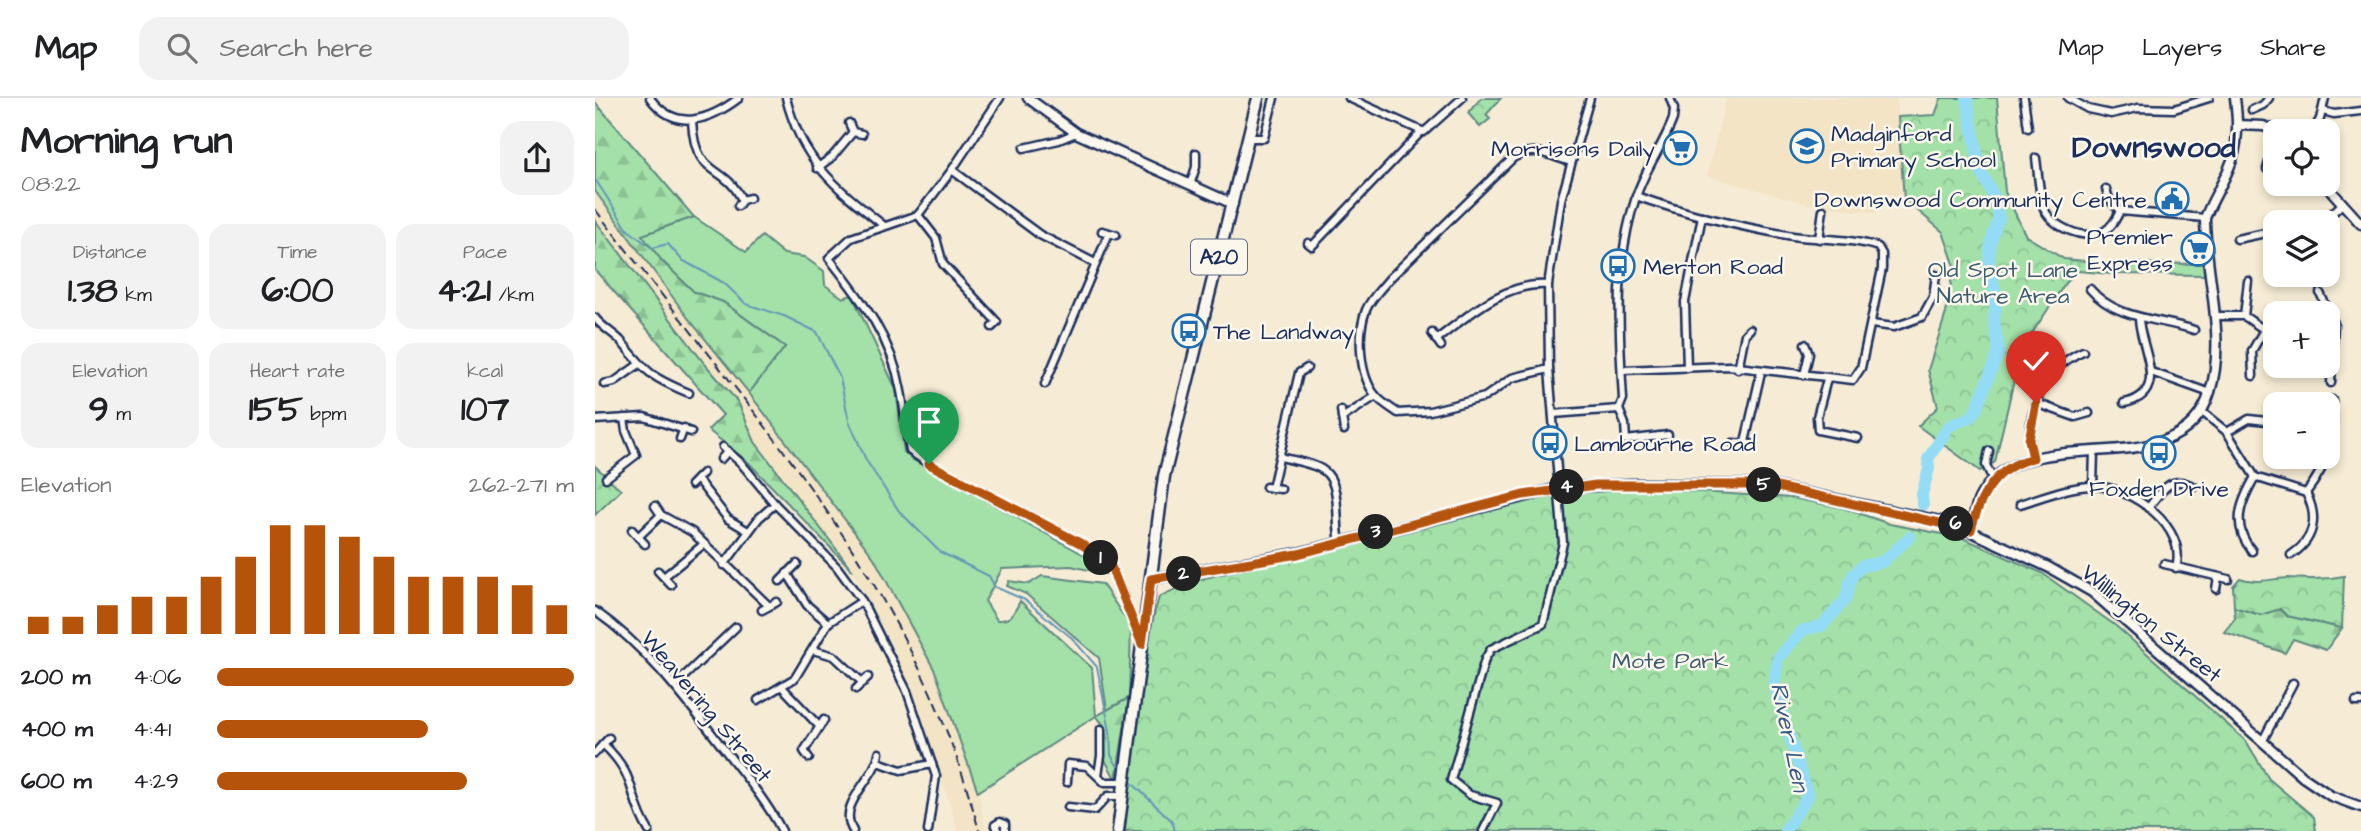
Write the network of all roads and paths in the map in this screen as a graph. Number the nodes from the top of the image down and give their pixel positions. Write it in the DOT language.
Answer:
graph roads {
  1 [pos="650,98"];
  2 [pos="739,98"];
  3 [pos="786,98"];
  4 [pos="1000,98"];
  5 [pos="1028,98"];
  6 [pos="1258,98"];
  7 [pos="1274,98"];
  8 [pos="1365,98"];
  9 [pos="1462,98"];
  10 [pos="1590,98"];
  11 [pos="1670,98"];
  12 [pos="2024,98"];
  13 [pos="2068,98"];
  14 [pos="2209,98"];
  15 [pos="2235,98"];
  16 [pos="2269,98"];
  17 [pos="2325,98"];
  18 [pos="1353,99"];
  19 [pos="2081,101"];
  20 [pos="2252,110"];
  21 [pos="2323,111"];
  22 [pos="2361,111"];
  23 [pos="2027,117"];
  24 [pos="2016,119"];
  25 [pos="2319,119"];
  26 [pos="692,121"];
  27 [pos="849,123"];
  28 [pos="2238,125"];
  29 [pos="2263,126"];
  30 [pos="2028,128"];
  31 [pos="1423,131"];
  32 [pos="853,132"];
  33 [pos="1076,132"];
  34 [pos="862,134"];
  35 [pos="1249,138"];
  36 [pos="1024,148"];
  37 [pos="1196,153"];
  38 [pos="2036,158"];
  39 [pos="1571,162"];
  40 [pos="817,168"];
  41 [pos="953,170"];
  42 [pos="2049,181"];
  43 [pos="1191,183"];
  44 [pos="2039,184"];
  45 [pos="2106,189"];
  46 [pos="1636,196"];
  47 [pos="2334,196"];
  48 [pos="750,198"];
  49 [pos="1234,204"];
  50 [pos="2341,205"];
  51 [pos="1823,210"];
  52 [pos="2336,210"];
  53 [pos="2120,211"];
  54 [pos="918,215"];
  55 [pos="1702,216"];
  56 [pos="2205,218"];
  57 [pos="2361,224"];
  58 [pos="883,225"];
  59 [pos="1109,233"];
  60 [pos="2263,234"];
  61 [pos="1819,239"];
  62 [pos="2237,239"];
  63 [pos="1310,245"];
  64 [pos="1095,263"];
  65 [pos="1937,275"];
  66 [pos="2248,281"];
  67 [pos="1548,285"];
  68 [pos="2090,289"];
  69 [pos="2320,293"];
  70 [pos="2322,301"];
  71 [pos="2214,316"];
  72 [pos="2244,316"];
  73 [pos="595,318"];
  74 [pos="2139,318"];
  75 [pos="1871,324"];
  76 [pos="992,327"];
  77 [pos="2263,327"];
  78 [pos="599,328"];
  79 [pos="1750,329"];
  80 [pos="2193,330"];
  81 [pos="2263,332"];
  82 [pos="1436,340"];
  83 [pos="1805,344"];
  84 [pos="2070,347"];
  85 [pos="2083,351"];
  86 [pos="2073,355"];
  87 [pos="638,365"];
  88 [pos="1307,368"];
  89 [pos="1687,368"];
  90 [pos="1549,369"];
  91 [pos="1738,369"];
  92 [pos="1622,370"];
  93 [pos="1761,372"];
  94 [pos="2151,372"];
  95 [pos="2250,372"];
  96 [pos="1804,375"];
  97 [pos="2331,378"];
  98 [pos="1827,379"];
  99 [pos="2331,383"];
  100 [pos="604,384"];
  101 [pos="1044,384"];
  102 [pos="689,393"];
  103 [pos="2210,393"];
  104 [pos="1376,396"];
  105 [pos="2036,403"];
  106 [pos="1619,409"];
  107 [pos="2135,410"];
  108 [pos="2201,411"];
  109 [pos="2089,413"];
  110 [pos="1553,414"];
  111 [pos="624,418"];
  112 [pos="595,420"];
  113 [pos="2263,420"];
  114 [pos="684,428"];
  115 [pos="1343,430"];
  116 [pos="691,432"];
  117 [pos="2227,432"];
  118 [pos="1668,435"];
  119 [pos="1858,438"];
  120 [pos="680,439"];
  121 [pos="1733,443"];
  122 [pos="1989,451"];
  123 [pos="2094,451"];
  124 [pos="1281,457"];
  125 [pos="2033,458"];
  126 [pos="721,459"];
  127 [pos="2322,469"];
  128 [pos="703,472"];
  129 [pos="2255,477"];
  130 [pos="606,478"];
  131 [pos="697,479"];
  132 [pos="1993,480"];
  133 [pos="2191,483"];
  134 [pos="691,485"];
  135 [pos="2093,486"];
  136 [pos="1559,488"];
  137 [pos="1281,489"];
  138 [pos="2306,494"];
  139 [pos="775,504"];
  140 [pos="2020,504"];
  141 [pos="655,506"];
  142 [pos="2148,508"];
  143 [pos="661,515"];
  144 [pos="632,530"];
  145 [pos="1971,530"];
  146 [pos="748,531"];
  147 [pos="638,537"];
  148 [pos="1340,542"];
  149 [pos="645,544"];
  150 [pos="704,544"];
  151 [pos="2252,551"];
  152 [pos="2291,555"];
  153 [pos="797,564"];
  154 [pos="2164,564"];
  155 [pos="724,565"];
  156 [pos="2176,568"];
  157 [pos="658,571"];
  158 [pos="787,573"];
  159 [pos="665,576"];
  160 [pos="2218,577"];
  161 [pos="1151,579"];
  162 [pos="2228,579"];
  163 [pos="780,581"];
  164 [pos="671,585"];
  165 [pos="2216,589"];
  166 [pos="862,601"];
  167 [pos="777,602"];
  168 [pos="596,615"];
  169 [pos="828,623"];
  170 [pos="736,627"];
  171 [pos="1142,644"];
  172 [pos="813,650"];
  173 [pos="2293,683"];
  174 [pos="674,686"];
  175 [pos="783,688"];
  176 [pos="856,689"];
  177 [pos="761,696"];
  178 [pos="1101,729"];
  179 [pos="610,738"];
  180 [pos="2262,742"];
  181 [pos="603,744"];
  182 [pos="595,753"];
  183 [pos="879,753"];
  184 [pos="809,758"];
  185 [pos="878,762"];
  186 [pos="932,764"];
  187 [pos="1098,775"];
  188 [pos="1067,782"];
  189 [pos="1124,782"];
  190 [pos="1122,796"];
  191 [pos="1068,807"];
  192 [pos="2361,807"];
  193 [pos="647,828"];
  194 [pos="637,831"];
  195 [pos="782,831"];
  196 [pos="853,831"];
  197 [pos="928,831"];
  198 [pos="998,831"];
  199 [pos="1005,831"];
  200 [pos="1118,831"];
  201 [pos="1483,831"];
  1 -- 26 [label="street"];
  2 -- 26 [label="street"];
  3 -- 40 [label="street"];
  4 -- 41 [label="street"];
  5 -- 33 [label="street"];
  6 -- 35 [label="main road, A20"];
  7 -- 35 [label="street"];
  8 -- 18 [label="street"];
  9 -- 31 [label="street"];
  10 -- 39 [label="street"];
  11 -- 46 [label="street"];
  12 -- 23 [label="street"];
  13 -- 19 [label="street"];
  14 -- 19 [label="street"];
  15 -- 28 [label="street"];
  16 -- 20 [label="street"];
  17 -- 21 [label="street"];
  18 -- 31 [label="street"];
  21 -- 22 [label="street"];
  21 -- 25 [label="street"];
  23 -- 24 [label="street"];
  23 -- 30 [label="street"];
  26 -- 48 [label="street"];
  27 -- 32 [label="street"];
  28 -- 29 [label="street"];
  28 -- 56 [label="street"];
  31 -- 63 [label="street"];
  32 -- 34 [label="street"];
  32 -- 40 [label="street"];
  33 -- 36 [label="street"];
  33 -- 43 [label="street"];
  35 -- 49 [label="main road, A20"];
  37 -- 43 [label="street"];
  38 -- 44 [label="street"];
  39 -- 67 [label="street"];
  39 -- 104 [label="street"];
  40 -- 58 [label="street"];
  41 -- 54 [label="street"];
  41 -- 64 [label="street"];
  42 -- 44 [label="street"];
  43 -- 49 [label="street"];
  44 -- 53 [label="street"];
  45 -- 53 [label="street"];
  46 -- 55 [label="street"];
  46 -- 92 [label="street"];
  47 -- 50 [label="street"];
  49 -- 161 [label="main road, A20"];
  50 -- 52 [label="street"];
  50 -- 57 [label="street"];
  51 -- 61 [label="street"];
  53 -- 56 [label="street"];
  54 -- 58 [label="street"];
  54 -- 76 [label="street"];
  55 -- 61 [label="street"];
  55 -- 89 [label="street"];
  56 -- 71 [label="street"];
  58 -- 171 [label="street"];
  59 -- 64 [label="street"];
  60 -- 62 [label="street"];
  61 -- 75 [label="street"];
  64 -- 101 [label="street"];
  65 -- 75 [label="street"];
  66 -- 72 [label="street"];
  67 -- 82 [label="street"];
  67 -- 90 [label="street"];
  68 -- 74 [label="street"];
  69 -- 70 [label="street"];
  71 -- 72 [label="street"];
  71 -- 103 [label="street"];
  72 -- 77 [label="street"];
  73 -- 78 [label="street"];
  74 -- 80 [label="street"];
  74 -- 94 [label="street"];
  75 -- 98 [label="street"];
  78 -- 87 [label="street"];
  79 -- 91 [label="street"];
  81 -- 95 [label="street"];
  83 -- 96 [label="street"];
  84 -- 86 [label="street"];
  85 -- 86 [label="street"];
  86 -- 105 [label="street"];
  87 -- 100 [label="street"];
  87 -- 102 [label="street"];
  88 -- 124 [label="street"];
  89 -- 91 [label="street"];
  89 -- 92 [label="street"];
  90 -- 104 [label="street"];
  90 -- 110 [label="street"];
  91 -- 93 [label="street"];
  92 -- 106 [label="street"];
  93 -- 96 [label="street"];
  93 -- 121 [label="street"];
  94 -- 103 [label="street"];
  94 -- 107 [label="street"];
  96 -- 98 [label="street"];
  97 -- 99 [label="street"];
  98 -- 119 [label="street"];
  103 -- 108 [label="street"];
  104 -- 115 [label="street"];
  105 -- 109 [label="street"];
  105 -- 125 [label="street"];
  106 -- 110 [label="street"];
  106 -- 118 [label="street"];
  108 -- 117 [label="street"];
  108 -- 123 [label="street"];
  110 -- 136 [label="street"];
  111 -- 112 [label="street"];
  111 -- 114 [label="street"];
  111 -- 130 [label="street"];
  113 -- 117 [label="street"];
  114 -- 116 [label="street"];
  114 -- 120 [label="street"];
  117 -- 129 [label="street"];
  122 -- 132 [label="street"];
  123 -- 125 [label="street"];
  123 -- 135 [label="street"];
  124 -- 137 [label="street"];
  124 -- 148 [label="street"];
  125 -- 132 [label="street"];
  126 -- 139 [label="street"];
  127 -- 138 [label="street"];
  128 -- 131 [label="street"];
  129 -- 138 [label="street"];
  129 -- 151 [label="street"];
  131 -- 134 [label="street"];
  131 -- 146 [label="street"];
  132 -- 145 [label="street"];
  133 -- 142 [label="street"];
  135 -- 140 [label="street"];
  135 -- 142 [label="street"];
  136 -- 145 [label="street, Willington Street"];
  136 -- 148 [label="street, Willington Street"];
  136 -- 201 [label="street"];
  138 -- 152 [label="street"];
  139 -- 146 [label="street"];
  139 -- 166 [label="street"];
  141 -- 143 [label="street"];
  142 -- 156 [label="street"];
  143 -- 147 [label="street"];
  143 -- 150 [label="street"];
  144 -- 147 [label="street"];
  145 -- 180 [label="street, Willington Street"];
  146 -- 155 [label="street"];
  147 -- 149 [label="street"];
  148 -- 161 [label="street, Willington Street"];
  150 -- 155 [label="street"];
  150 -- 159 [label="street"];
  153 -- 158 [label="street"];
  154 -- 156 [label="street"];
  155 -- 167 [label="street"];
  156 -- 160 [label="street"];
  157 -- 159 [label="street"];
  158 -- 163 [label="street"];
  158 -- 169 [label="street"];
  159 -- 164 [label="street"];
  160 -- 162 [label="street"];
  160 -- 165 [label="street"];
  161 -- 171 [label="main road, A20"];
  166 -- 169 [label="street"];
  166 -- 186 [label="street"];
  168 -- 174 [label="street, Weavering Street"];
  169 -- 172 [label="street"];
  170 -- 174 [label="street"];
  171 -- 189 [label="main road, A20"];
  172 -- 175 [label="street"];
  172 -- 176 [label="street"];
  173 -- 180 [label="street"];
  174 -- 195 [label="street, Weavering Street"];
  175 -- 177 [label="street"];
  175 -- 184 [label="street"];
  178 -- 187 [label="street"];
  179 -- 181 [label="street"];
  180 -- 192 [label="street, Willington Street"];
  181 -- 182 [label="street"];
  181 -- 193 [label="street"];
  183 -- 185 [label="street"];
  185 -- 186 [label="street"];
  185 -- 196 [label="street"];
  186 -- 197 [label="street"];
  187 -- 188 [label="street"];
  187 -- 189 [label="street"];
  189 -- 190 [label="main road, A20"];
  190 -- 191 [label="street"];
  190 -- 200 [label="main road, A20"];
  193 -- 194 [label="street"];
  198 -- 199 [label="street"];
}
